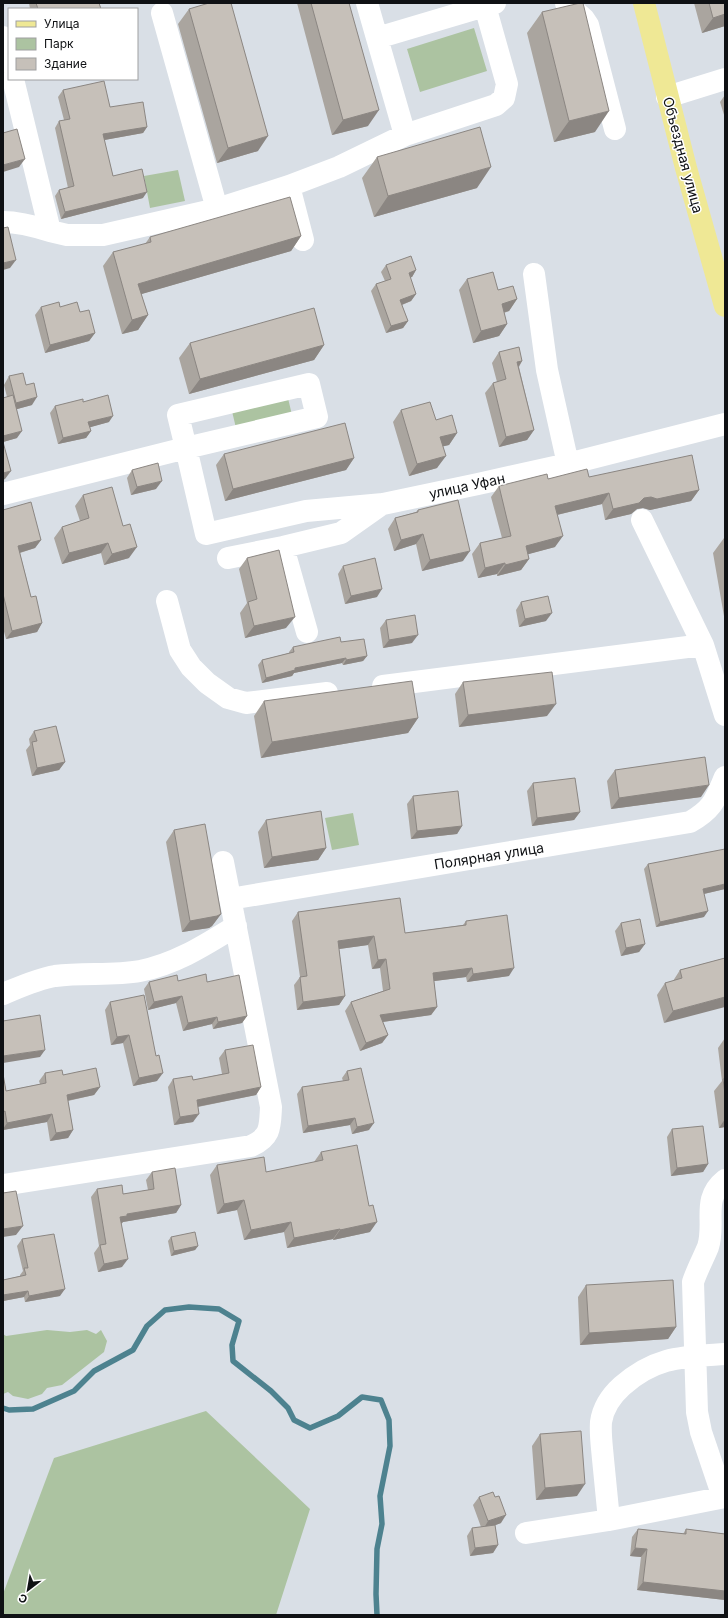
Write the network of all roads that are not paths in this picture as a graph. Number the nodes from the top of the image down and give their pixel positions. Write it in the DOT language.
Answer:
graph roads {
  1 [pos="367,3"];
  2 [pos="566,3"];
  3 [pos="644,3"];
  4 [pos="490,4"];
  5 [pos="162,13"];
  6 [pos="3,37"];
  7 [pos="377,38"];
  8 [pos="8,59"];
  9 [pos="725,79"];
  10 [pos="13,80"];
  11 [pos="668,97"];
  12 [pos="11,105"];
  13 [pos="615,129"];
  14 [pos="405,135"];
  15 [pos="289,186"];
  16 [pos="217,209"];
  17 [pos="3,222"];
  18 [pos="50,231"];
  19 [pos="303,240"];
  20 [pos="534,274"];
  21 [pos="725,306"];
  22 [pos="725,424"];
  23 [pos="186,448"];
  24 [pos="568,464"];
  25 [pos="3,494"];
  26 [pos="383,504"];
  27 [pos="642,520"];
  28 [pos="283,547"];
  29 [pos="228,558"];
  30 [pos="167,601"];
  31 [pos="307,632"];
  32 [pos="703,645"];
  33 [pos="725,715"];
  34 [pos="725,777"];
  35 [pos="223,862"];
  36 [pos="230,899"];
  37 [pos="236,926"];
  38 [pos="3,994"];
  39 [pos="725,1180"];
  40 [pos="3,1185"];
  41 [pos="725,1354"];
  42 [pos="696,1356"];
  43 [pos="724,1497"];
  44 [pos="609,1520"];
  45 [pos="526,1533"];
  1 -- 7 [label="street"];
  2 -- 13 [label="street"];
  3 -- 11 [label="main road, Объездная улица"];
  4 -- 7 [label="street"];
  4 -- 14 [label="street"];
  5 -- 16 [label="street"];
  6 -- 8 [label="street"];
  7 -- 14 [label="street"];
  9 -- 11 [label="street"];
  10 -- 12 [label="street"];
  11 -- 21 [label="main road, Объездная улица"];
  12 -- 18 [label="street"];
  14 -- 15 [label="street"];
  15 -- 16 [label="street"];
  15 -- 19 [label="street"];
  16 -- 18 [label="street"];
  17 -- 18 [label="street"];
  20 -- 24 [label="street"];
  22 -- 24 [label="street, улица Уфан"];
  23 -- 23 [label="street"];
  23 -- 25 [label="street"];
  23 -- 26 [label="street, улица Уфан"];
  24 -- 26 [label="street, улица Уфан"];
  26 -- 28 [label="street"];
  27 -- 32 [label="street"];
  28 -- 29 [label="street"];
  28 -- 31 [label="street"];
  30 -- 32 [label="street"];
  32 -- 33 [label="street"];
  34 -- 36 [label="street, Полярная улица"];
  35 -- 36 [label="street"];
  36 -- 37 [label="street"];
  37 -- 38 [label="street"];
  37 -- 40 [label="street"];
  39 -- 42 [label="street"];
  41 -- 42 [label="street"];
  42 -- 43 [label="street"];
  42 -- 44 [label="street"];
  43 -- 44 [label="street"];
  44 -- 45 [label="street"];
}
